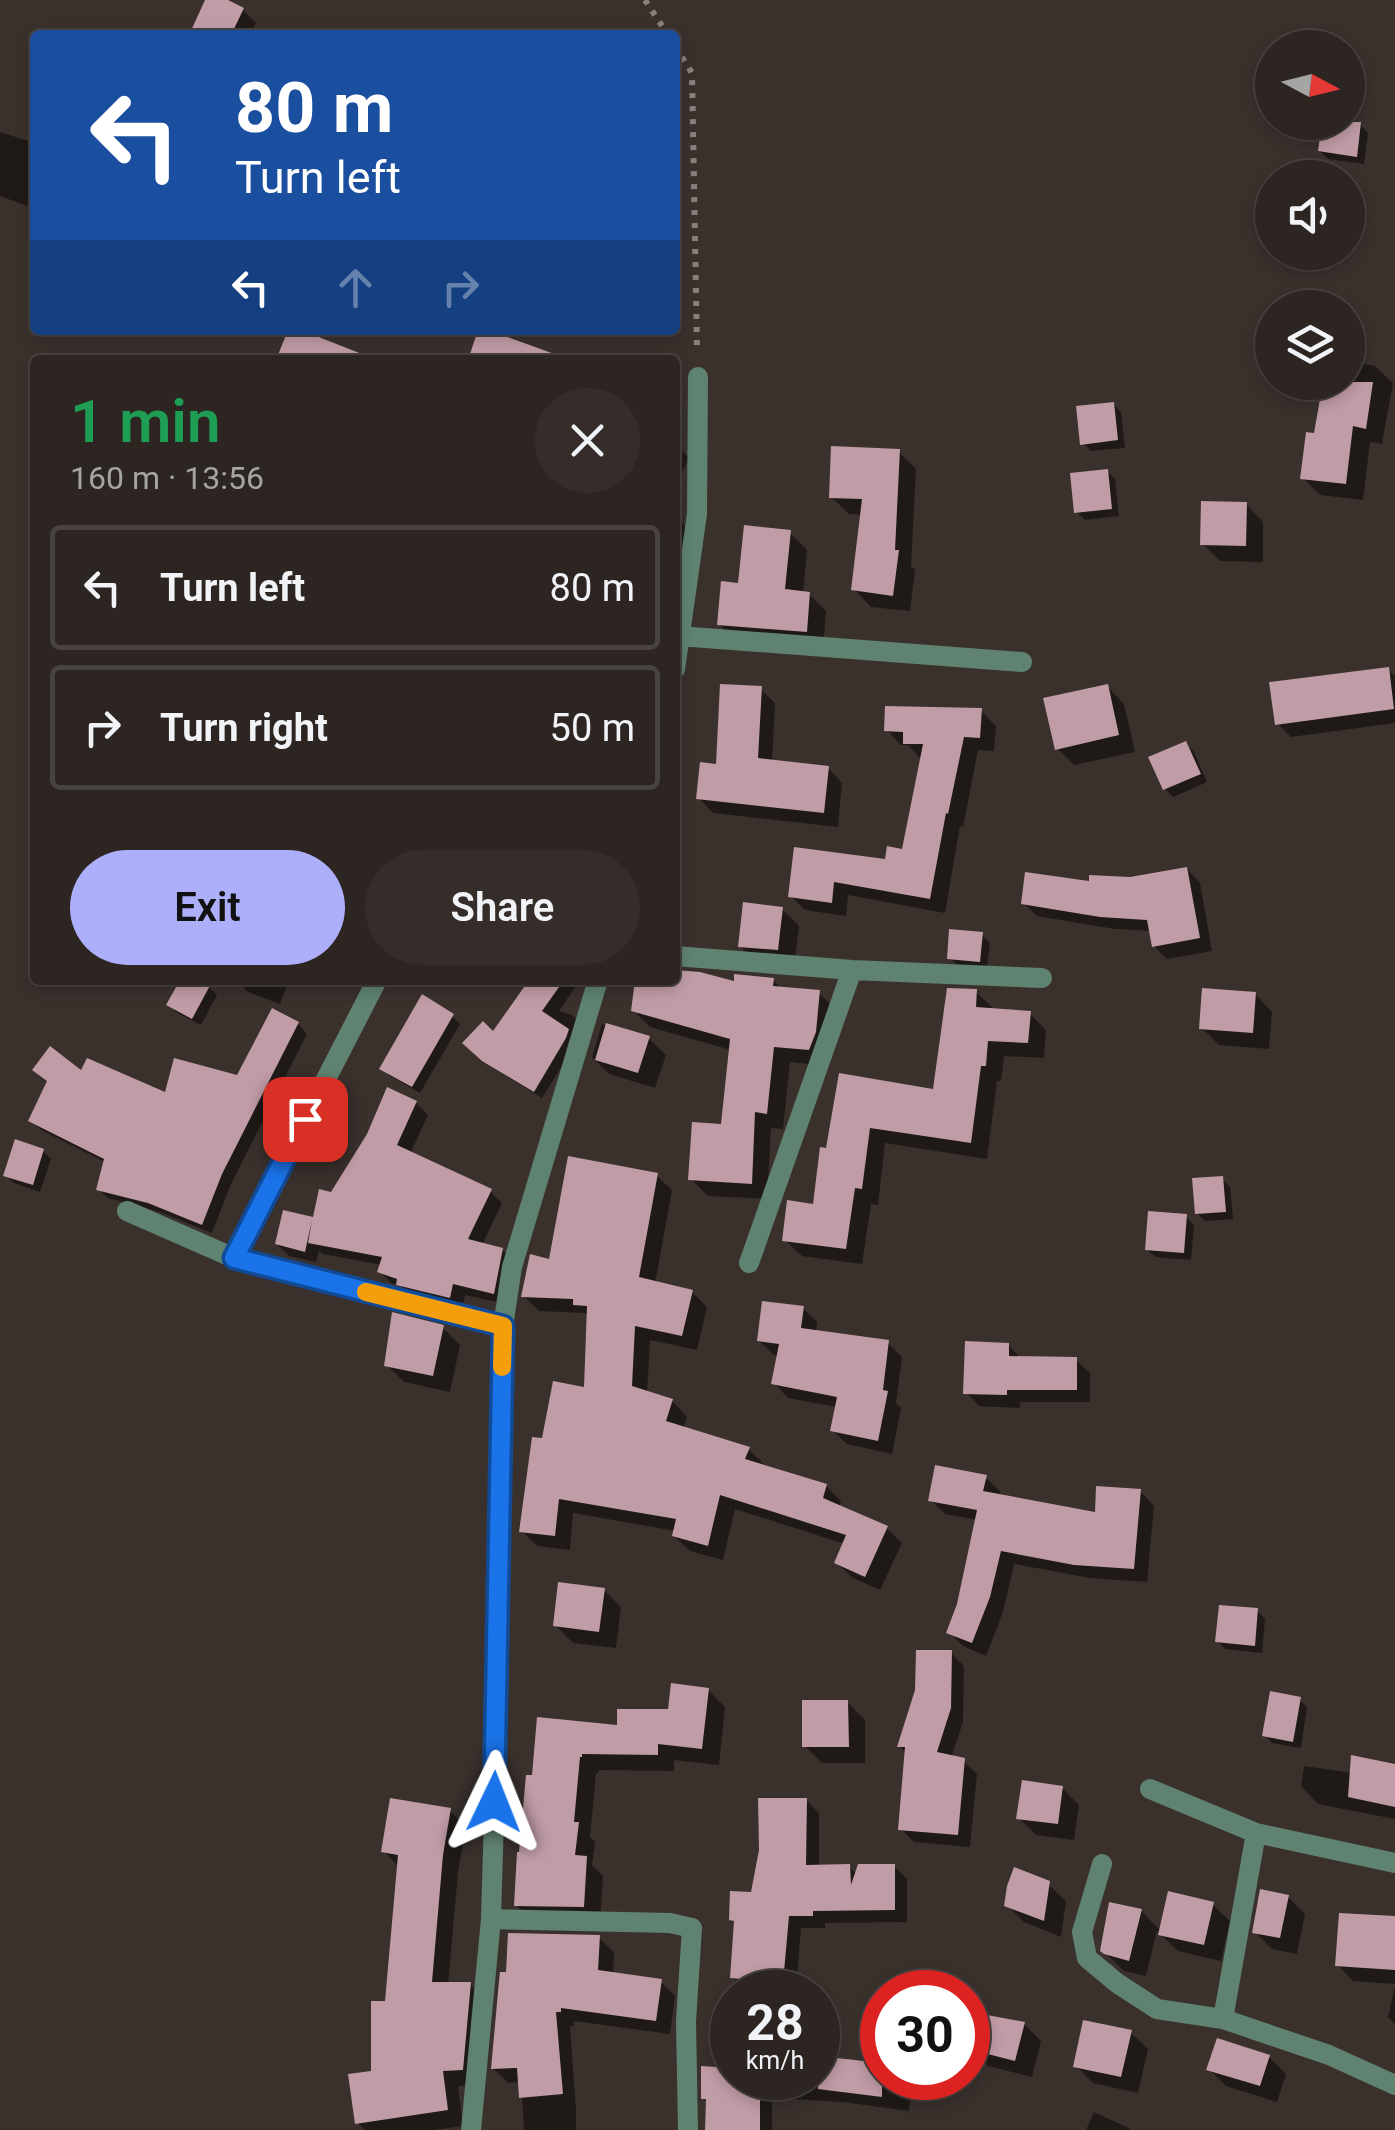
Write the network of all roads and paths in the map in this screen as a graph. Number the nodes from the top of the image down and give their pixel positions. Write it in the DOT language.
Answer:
graph roads {
  1 [pos="645,0"];
  2 [pos="665,30"];
  3 [pos="680,54"];
  4 [pos="698,378"];
  5 [pos="680,506"];
  6 [pos="697,514"];
  7 [pos="680,629"];
  8 [pos="680,636"];
  9 [pos="1022,662"];
  10 [pos="680,956"];
  11 [pos="852,970"];
  12 [pos="1042,978"];
  13 [pos="374,985"];
  14 [pos="597,985"];
  15 [pos="127,1211"];
  16 [pos="234,1258"];
  17 [pos="749,1263"];
  18 [pos="503,1326"];
  19 [pos="1150,1789"];
  20 [pos="1256,1833"];
  21 [pos="1395,1862"];
  22 [pos="1102,1864"];
  23 [pos="491,1919"];
  24 [pos="1222,2019"];
  25 [pos="1395,2085"];
  26 [pos="471,2130"];
  27 [pos="688,2130"];
  1 -- 2 [label="path"];
  3 -- 4 [label="path"];
  4 -- 6 [label="street"];
  5 -- 6 [label="street"];
  6 -- 7 [label="street"];
  8 -- 9 [label="street"];
  10 -- 11 [label="street"];
  11 -- 12 [label="street"];
  11 -- 17 [label="street"];
  13 -- 16 [label="street"];
  14 -- 18 [label="street"];
  15 -- 16 [label="street"];
  16 -- 18 [label="street"];
  18 -- 23 [label="street"];
  19 -- 20 [label="street"];
  20 -- 21 [label="street"];
  20 -- 24 [label="street"];
  22 -- 24 [label="street"];
  23 -- 26 [label="street"];
  23 -- 27 [label="street"];
  24 -- 25 [label="street"];
}
